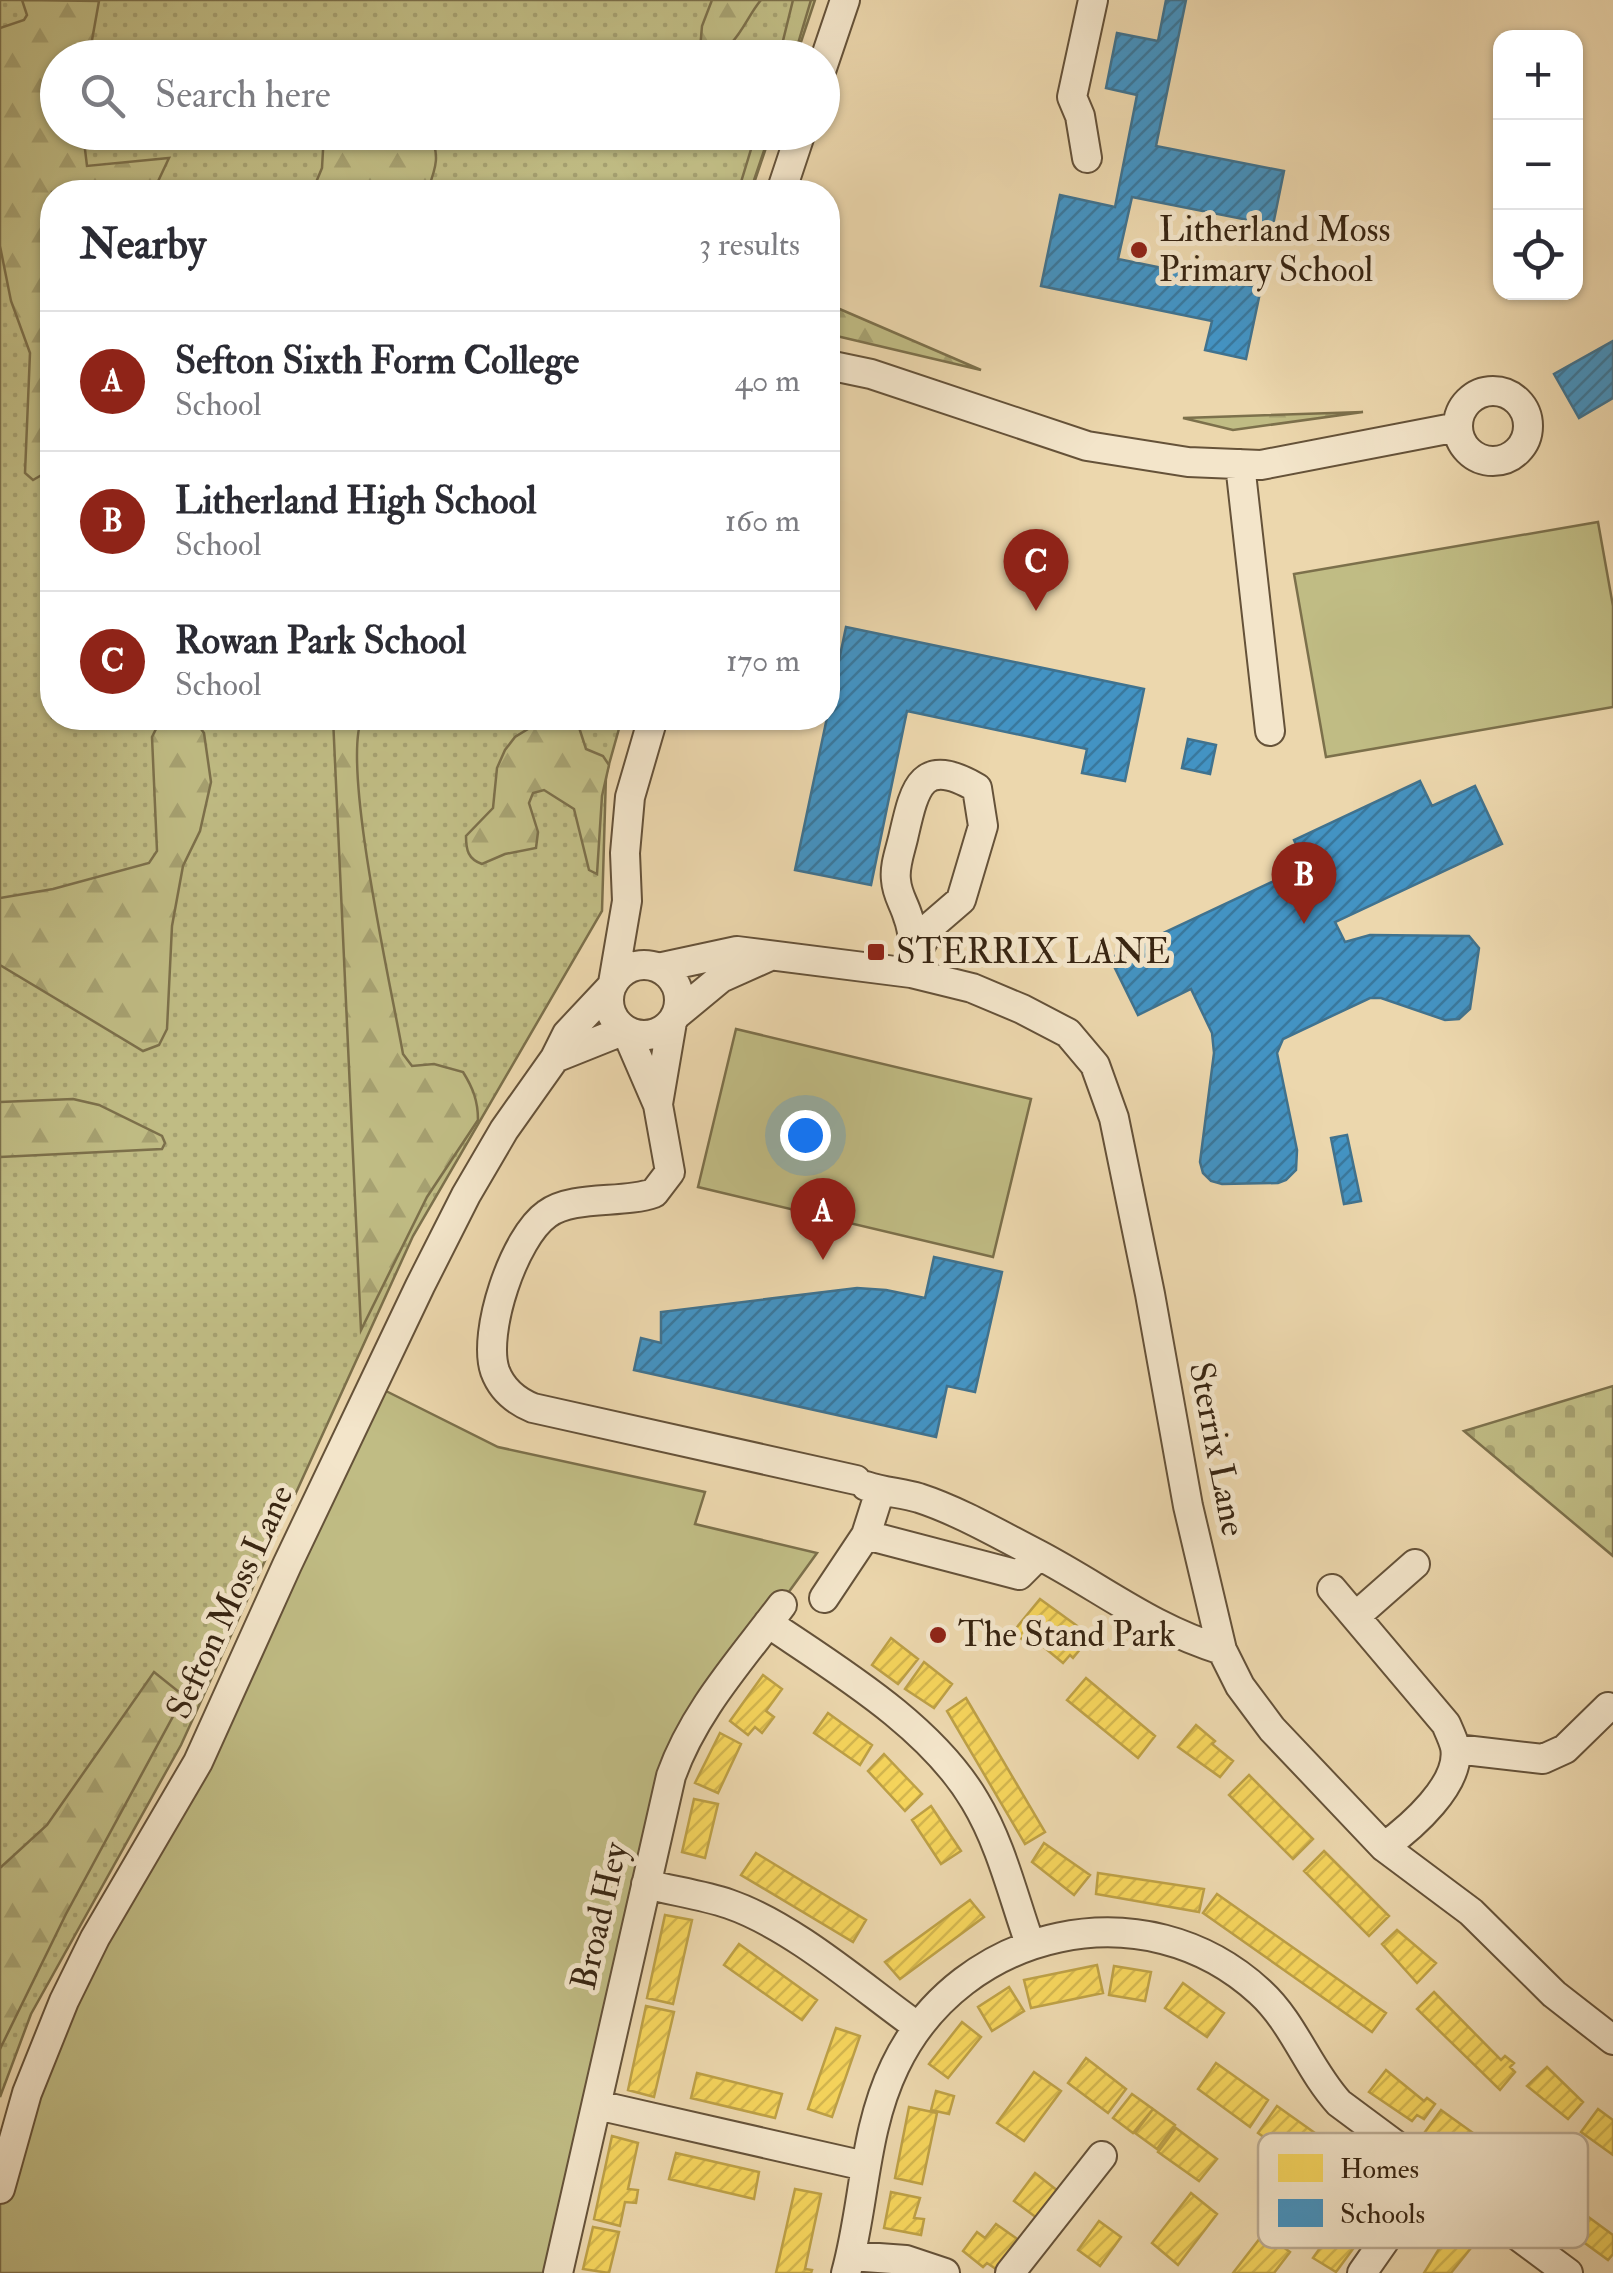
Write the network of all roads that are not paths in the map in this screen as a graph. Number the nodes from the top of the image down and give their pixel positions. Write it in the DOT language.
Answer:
graph roads {
  1 [pos="845,0"];
  2 [pos="1094,0"];
  3 [pos="831,40"];
  4 [pos="795,150"];
  5 [pos="1087,158"];
  6 [pos="785,180"];
  7 [pos="840,368"];
  8 [pos="1458,427"];
  9 [pos="1240,464"];
  10 [pos="650,730"];
  11 [pos="1270,731"];
  12 [pos="627,900"];
  13 [pos="768,957"];
  14 [pos="913,964"];
  15 [pos="657,968"];
  16 [pos="613,984"];
  17 [pos="674,1019"];
  18 [pos="625,1030"];
  19 [pos="555,1058"];
  20 [pos="658,1105"];
  21 [pos="868,1485"];
  22 [pos="866,1535"];
  23 [pos="1039,1555"];
  24 [pos="1415,1564"];
  25 [pos="1332,1588"];
  26 [pos="824,1598"];
  27 [pos="1356,1616"];
  28 [pos="1222,1650"];
  29 [pos="1608,1707"];
  30 [pos="1456,1749"];
  31 [pos="1384,1847"];
  32 [pos="646,1884"];
  33 [pos="1030,1944"];
  34 [pos="918,2027"];
  35 [pos="1613,2040"];
  36 [pos="597,2104"];
  37 [pos="1378,2133"];
  38 [pos="1102,2156"];
  39 [pos="865,2166"];
  40 [pos="0,2189"];
  41 [pos="1379,2248"];
  42 [pos="1533,2248"];
  43 [pos="848,2264"];
  44 [pos="558,2273"];
  45 [pos="945,2273"];
  46 [pos="1010,2273"];
  47 [pos="1362,2273"];
  48 [pos="1568,2273"];
  1 -- 3 [label="street"];
  2 -- 5 [label="street"];
  4 -- 6 [label="street"];
  7 -- 9 [label="street"];
  8 -- 9 [label="street"];
  9 -- 11 [label="street"];
  10 -- 12 [label="street"];
  12 -- 15 [label="street"];
  12 -- 16 [label="street"];
  13 -- 14 [label="street, Sterrix Lane"];
  13 -- 15 [label="street, Sterrix Lane"];
  13 -- 17 [label="street"];
  14 -- 14 [label="street"];
  14 -- 28 [label="street, Sterrix Lane"];
  15 -- 16 [label="street"];
  15 -- 17 [label="street"];
  16 -- 18 [label="street"];
  16 -- 19 [label="street, Sefton Moss Lane"];
  17 -- 18 [label="street"];
  17 -- 20 [label="street"];
  18 -- 19 [label="street"];
  18 -- 20 [label="street"];
  19 -- 40 [label="street, Sefton Moss Lane"];
  20 -- 21 [label="street"];
  21 -- 22 [label="street"];
  21 -- 23 [label="street"];
  22 -- 23 [label="street"];
  22 -- 26 [label="street"];
  23 -- 28 [label="street"];
  24 -- 27 [label="street"];
  25 -- 27 [label="street"];
  27 -- 30 [label="street"];
  28 -- 31 [label="street, Sterrix Lane"];
  29 -- 30 [label="street"];
  30 -- 31 [label="street"];
  31 -- 35 [label="street, Sterrix Lane"];
  32 -- 33 [label="street, Broad Hey"];
  32 -- 34 [label="street"];
  32 -- 36 [label="street, Broad Hey"];
  33 -- 34 [label="street"];
  33 -- 37 [label="street"];
  34 -- 39 [label="street"];
  36 -- 39 [label="street"];
  36 -- 44 [label="street, Broad Hey"];
  38 -- 46 [label="street"];
  39 -- 43 [label="street"];
  41 -- 47 [label="street"];
  42 -- 48 [label="street"];
  43 -- 45 [label="street"];
}
